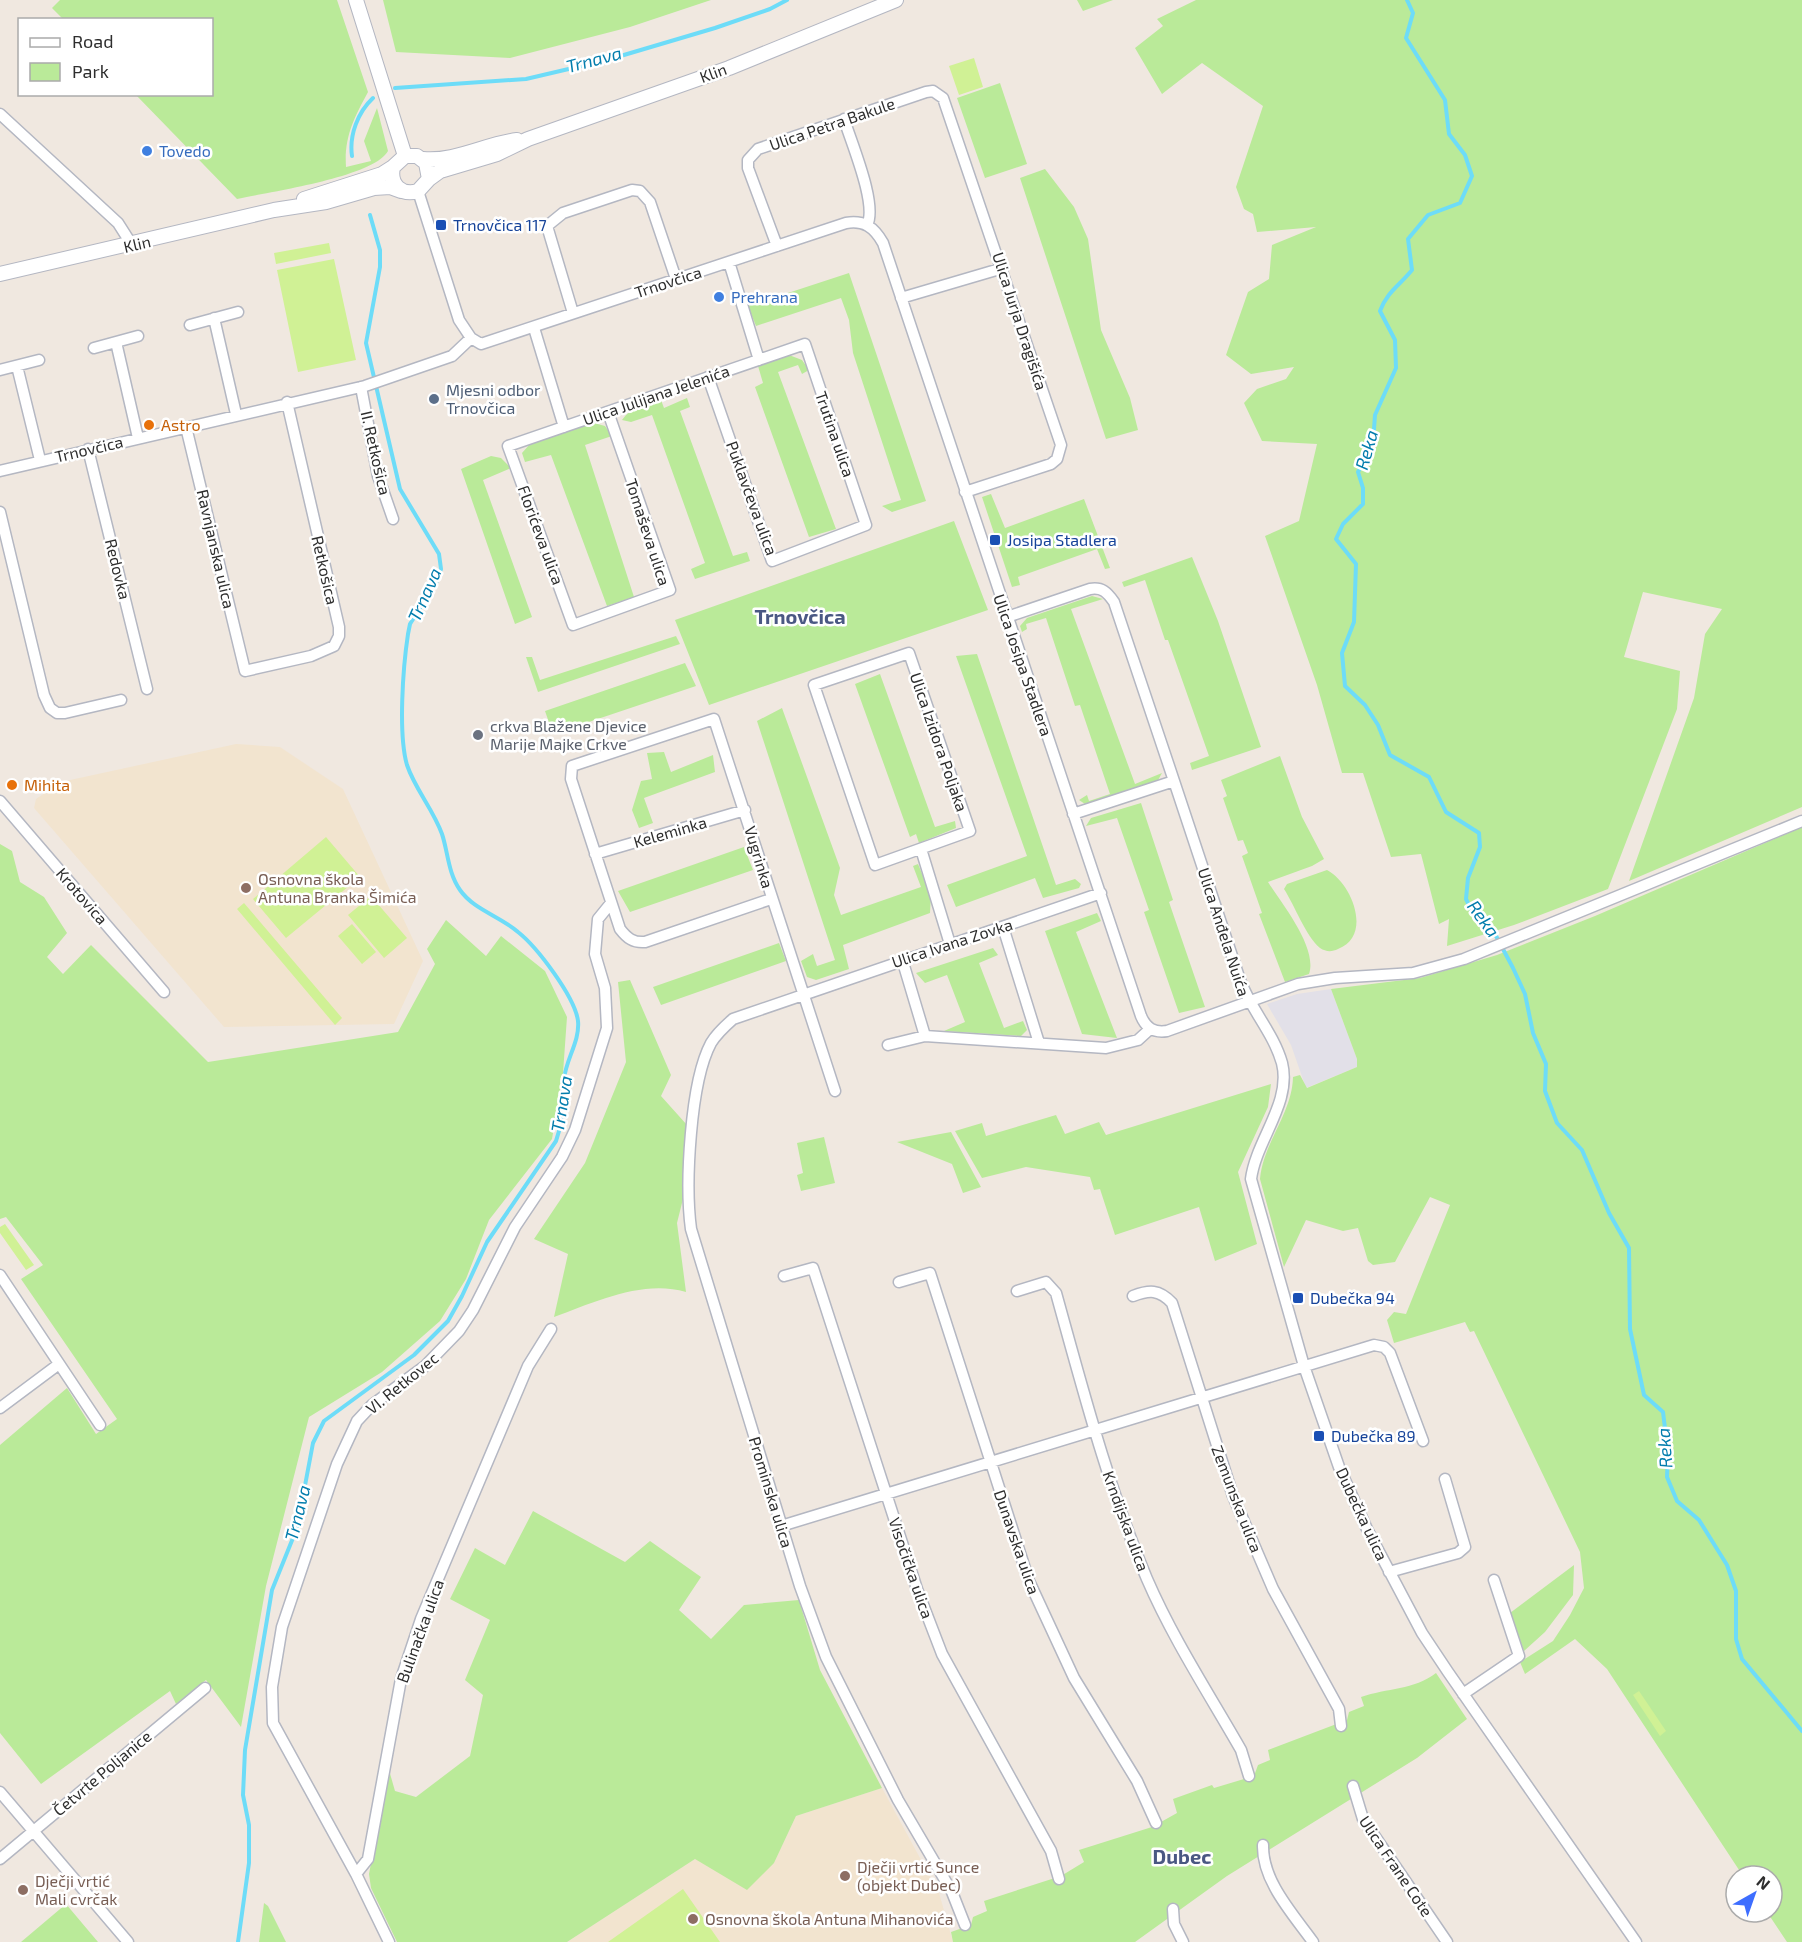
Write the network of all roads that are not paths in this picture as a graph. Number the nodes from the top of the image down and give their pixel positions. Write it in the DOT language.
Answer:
graph roads {
  1 [pos="356,0"];
  2 [pos="897,0"];
  3 [pos="938,93"];
  4 [pos="0,114"];
  5 [pos="844,119"];
  6 [pos="528,139"];
  7 [pos="405,156"];
  8 [pos="423,159"];
  9 [pos="393,167"];
  10 [pos="429,178"];
  11 [pos="401,191"];
  12 [pos="418,191"];
  13 [pos="274,210"];
  14 [pos="867,225"];
  15 [pos="132,245"];
  16 [pos="777,246"];
  17 [pos="729,262"];
  18 [pos="1003,268"];
  19 [pos="0,274"];
  20 [pos="676,279"];
  21 [pos="901,298"];
  22 [pos="238,312"];
  23 [pos="573,313"];
  24 [pos="214,318"];
  25 [pos="190,325"];
  26 [pos="534,328"];
  27 [pos="138,336"];
  28 [pos="471,338"];
  29 [pos="116,342"];
  30 [pos="804,344"];
  31 [pos="93,348"];
  32 [pos="39,360"];
  33 [pos="759,360"];
  34 [pos="17,366"];
  35 [pos="0,370"];
  36 [pos="708,377"];
  37 [pos="363,386"];
  38 [pos="286,402"];
  39 [pos="608,412"];
  40 [pos="236,414"];
  41 [pos="186,427"];
  42 [pos="564,427"];
  43 [pos="138,438"];
  44 [pos="508,446"];
  45 [pos="88,449"];
  46 [pos="40,460"];
  47 [pos="0,471"];
  48 [pos="965,492"];
  49 [pos="0,512"];
  50 [pos="393,519"];
  51 [pos="866,525"];
  52 [pos="1007,617"];
  53 [pos="573,625"];
  54 [pos="245,671"];
  55 [pos="147,689"];
  56 [pos="120,700"];
  57 [pos="1174,781"];
  58 [pos="0,801"];
  59 [pos="744,810"];
  60 [pos="1073,814"];
  61 [pos="1802,821"];
  62 [pos="921,849"];
  63 [pos="595,854"];
  64 [pos="1101,892"];
  65 [pos="771,899"];
  66 [pos="611,903"];
  67 [pos="1003,927"];
  68 [pos="951,944"];
  69 [pos="902,959"];
  70 [pos="164,992"];
  71 [pos="804,994"];
  72 [pos="1250,1001"];
  73 [pos="1150,1029"];
  74 [pos="718,1033"];
  75 [pos="925,1036"];
  76 [pos="1039,1043"];
  77 [pos="888,1045"];
  78 [pos="835,1090"];
  79 [pos="0,1275"];
  80 [pos="784,1276"];
  81 [pos="899,1282"];
  82 [pos="1017,1291"];
  83 [pos="1132,1296"];
  84 [pos="551,1329"];
  85 [pos="59,1364"];
  86 [pos="1304,1366"];
  87 [pos="1200,1398"];
  88 [pos="0,1408"];
  89 [pos="100,1425"];
  90 [pos="1094,1429"];
  91 [pos="1424,1441"];
  92 [pos="990,1462"];
  93 [pos="1445,1479"];
  94 [pos="885,1494"];
  95 [pos="782,1526"];
  96 [pos="1389,1572"];
  97 [pos="1494,1580"];
  98 [pos="205,1688"];
  99 [pos="1463,1694"];
  100 [pos="1341,1726"];
  101 [pos="1249,1776"];
  102 [pos="1353,1786"];
  103 [pos="0,1792"];
  104 [pos="1156,1823"];
  105 [pos="33,1832"];
  106 [pos="1263,1845"];
  107 [pos="0,1859"];
  108 [pos="356,1874"];
  109 [pos="1059,1879"];
  110 [pos="1173,1909"];
  111 [pos="965,1925"];
  112 [pos="128,1942"];
  113 [pos="388,1942"];
  114 [pos="1183,1942"];
  115 [pos="1313,1942"];
  116 [pos="1447,1942"];
  117 [pos="1636,1942"];
  1 -- 7 [label="street"];
  2 -- 6 [label="street, Klin"];
  3 -- 5 [label="street, Ulica Petra Bakule"];
  3 -- 18 [label="street, Ulica Jurja Dragišića"];
  4 -- 15 [label="street"];
  5 -- 14 [label="street"];
  5 -- 16 [label="street, Ulica Petra Bakule"];
  6 -- 8 [label="street, Klin"];
  6 -- 10 [label="street, Klin"];
  7 -- 8 [label="street"];
  7 -- 9 [label="street"];
  8 -- 10 [label="street"];
  9 -- 11 [label="street"];
  9 -- 13 [label="street, Klin"];
  10 -- 12 [label="street"];
  11 -- 12 [label="street"];
  11 -- 13 [label="street, Klin"];
  12 -- 28 [label="street"];
  13 -- 15 [label="street, Klin"];
  14 -- 16 [label="street, Trnovčica"];
  14 -- 21 [label="street, Ulica Josipa Stadlera"];
  15 -- 19 [label="street, Klin"];
  16 -- 17 [label="street, Trnovčica"];
  17 -- 20 [label="street, Trnovčica"];
  17 -- 33 [label="street"];
  18 -- 21 [label="street"];
  18 -- 48 [label="street, Ulica Jurja Dragišića"];
  20 -- 23 [label="street, Trnovčica"];
  20 -- 23 [label="street"];
  21 -- 48 [label="street, Ulica Josipa Stadlera"];
  22 -- 24 [label="street"];
  23 -- 26 [label="street, Trnovčica"];
  24 -- 25 [label="street"];
  24 -- 40 [label="street"];
  26 -- 28 [label="street, Trnovčica"];
  26 -- 42 [label="street"];
  27 -- 29 [label="street"];
  28 -- 37 [label="street, Trnovčica"];
  29 -- 31 [label="street"];
  29 -- 43 [label="street, Trnovčica"];
  30 -- 33 [label="street, Ulica Julijana Jelenića"];
  30 -- 51 [label="street, Trutina ulica"];
  32 -- 34 [label="street"];
  33 -- 36 [label="street, Ulica Julijana Jelenića"];
  34 -- 35 [label="street"];
  34 -- 46 [label="street, Trnovčica"];
  36 -- 39 [label="street, Ulica Julijana Jelenića"];
  36 -- 51 [label="street, Puklavčeva ulica"];
  37 -- 38 [label="street, Trnovčica"];
  37 -- 50 [label="street, II. Retkošica"];
  38 -- 40 [label="street, Trnovčica"];
  38 -- 54 [label="street, Retkošica"];
  39 -- 42 [label="street, Ulica Julijana Jelenića"];
  39 -- 53 [label="street, Tomaševa ulica"];
  40 -- 41 [label="street, Trnovčica"];
  41 -- 43 [label="street, Trnovčica"];
  41 -- 54 [label="street, Ravnjanska ulica"];
  42 -- 44 [label="street, Ulica Julijana Jelenića"];
  43 -- 45 [label="street, Trnovčica"];
  44 -- 53 [label="street, Florićeva ulica"];
  45 -- 46 [label="street, Trnovčica"];
  45 -- 55 [label="street, Redovka"];
  46 -- 47 [label="street, Trnovčica"];
  48 -- 52 [label="street, Ulica Josipa Stadlera"];
  49 -- 56 [label="street"];
  52 -- 57 [label="street, Ulica Anđela Nuića"];
  52 -- 60 [label="street, Ulica Josipa Stadlera"];
  57 -- 60 [label="street"];
  57 -- 72 [label="street, Ulica Anđela Nuića"];
  58 -- 70 [label="street, Krotovica"];
  59 -- 63 [label="street, Keleminka"];
  59 -- 63 [label="street, Vugrinka"];
  59 -- 65 [label="street, Vugrinka"];
  60 -- 64 [label="street, Ulica Josipa Stadlera"];
  61 -- 72 [label="street"];
  62 -- 62 [label="street, Ulica Izidora Poljaka"];
  62 -- 68 [label="street"];
  63 -- 66 [label="street"];
  64 -- 67 [label="street, Ulica Ivana Zovka"];
  64 -- 73 [label="street, Ulica Josipa Stadlera"];
  65 -- 66 [label="street"];
  65 -- 71 [label="street, Vugrinka"];
  66 -- 108 [label="street, VI. Retkovec"];
  67 -- 68 [label="street, Ulica Ivana Zovka"];
  67 -- 76 [label="street"];
  68 -- 69 [label="street, Ulica Ivana Zovka"];
  69 -- 71 [label="street, Ulica Ivana Zovka"];
  69 -- 75 [label="street"];
  71 -- 74 [label="street, Ulica Ivana Zovka"];
  71 -- 78 [label="street"];
  72 -- 73 [label="street, Ulica Anđela Nuića"];
  72 -- 86 [label="street, Dubečka ulica"];
  73 -- 76 [label="street, Ulica Anđela Nuića"];
  74 -- 95 [label="street, Prominska ulica"];
  75 -- 76 [label="street, Ulica Anđela Nuića"];
  75 -- 77 [label="street, Ulica Anđela Nuića"];
  79 -- 85 [label="street"];
  80 -- 94 [label="street, Visočička ulica"];
  81 -- 92 [label="street, Dunavska ulica"];
  82 -- 90 [label="street, Krndijska ulica"];
  83 -- 87 [label="street, Zemunska ulica"];
  84 -- 108 [label="street, Bulinačka ulica"];
  85 -- 88 [label="street"];
  85 -- 89 [label="street"];
  86 -- 87 [label="street"];
  86 -- 91 [label="street"];
  86 -- 96 [label="street, Dubečka ulica"];
  87 -- 90 [label="street"];
  87 -- 100 [label="street, Zemunska ulica"];
  90 -- 92 [label="street"];
  90 -- 101 [label="street, Krndijska ulica"];
  92 -- 94 [label="street"];
  92 -- 104 [label="street, Dunavska ulica"];
  93 -- 96 [label="street"];
  94 -- 95 [label="street"];
  94 -- 109 [label="street, Visočička ulica"];
  95 -- 111 [label="street, Prominska ulica"];
  96 -- 99 [label="street, Dubečka ulica"];
  97 -- 99 [label="street"];
  98 -- 105 [label="street, Četvrte Poljanice"];
  99 -- 117 [label="street, Dubečka ulica"];
  102 -- 116 [label="street, Ulica Frane Cote"];
  103 -- 105 [label="street"];
  105 -- 107 [label="street, Četvrte Poljanice"];
  105 -- 112 [label="street"];
  106 -- 115 [label="street"];
  108 -- 113 [label="street"];
  110 -- 114 [label="street"];
}
